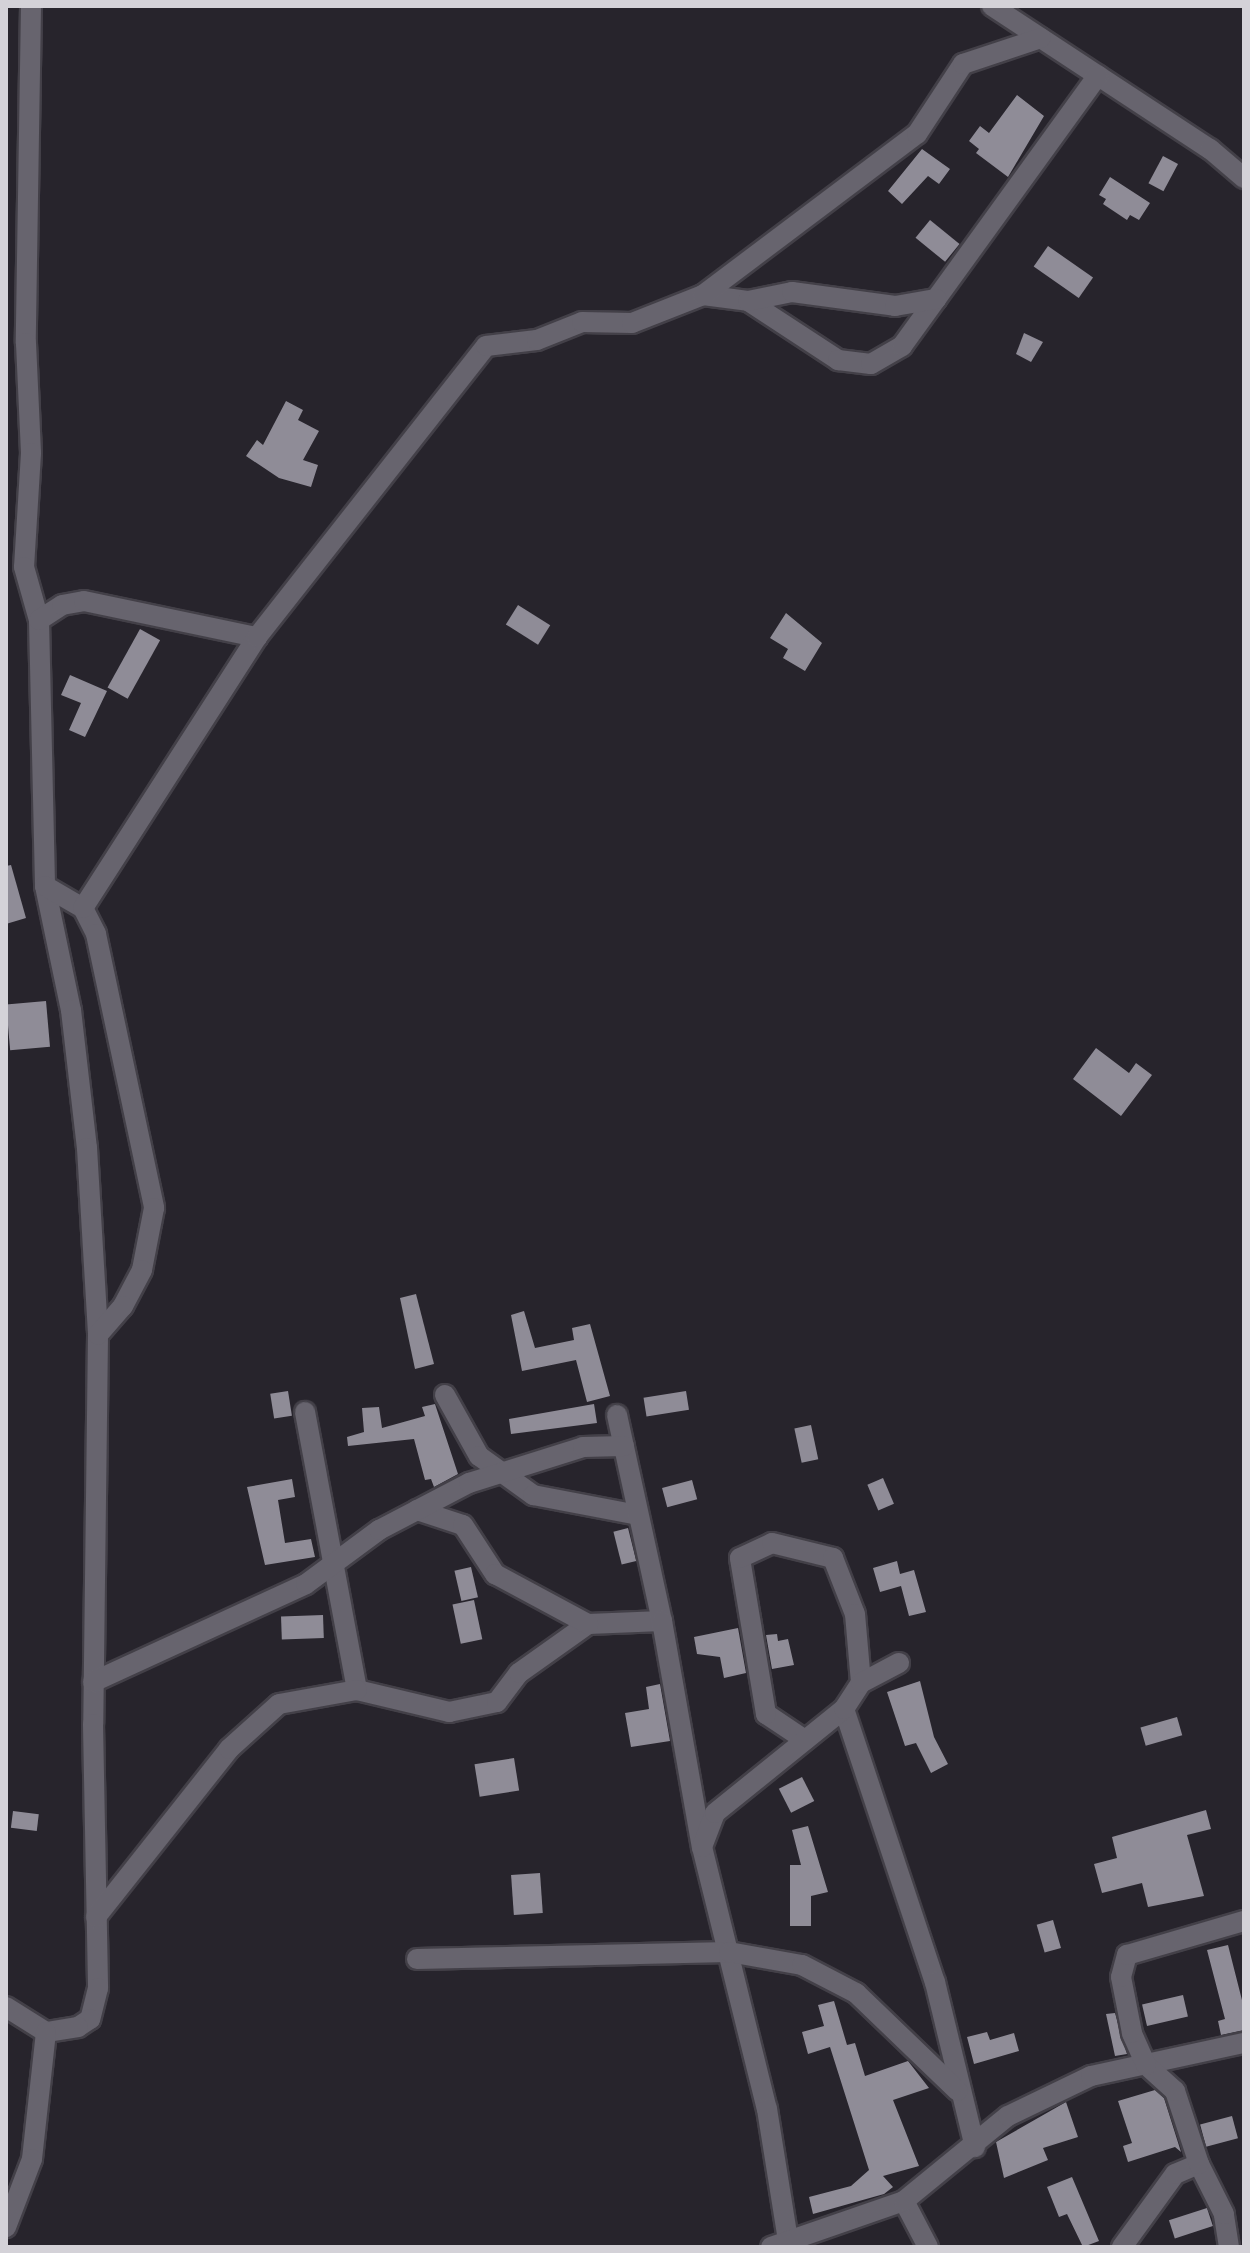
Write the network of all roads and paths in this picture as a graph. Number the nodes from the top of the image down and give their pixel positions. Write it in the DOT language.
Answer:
graph roads {
  1 [pos="31,6"];
  2 [pos="992,6"];
  3 [pos="1041,38"];
  4 [pos="1098,75"];
  5 [pos="1244,178"];
  6 [pos="703,295"];
  7 [pos="936,299"];
  8 [pos="748,301"];
  9 [pos="39,620"];
  10 [pos="257,637"];
  11 [pos="45,886"];
  12 [pos="83,908"];
  13 [pos="98,1335"];
  14 [pos="445,1395"];
  15 [pos="305,1412"];
  16 [pos="624,1446"];
  17 [pos="583,1447"];
  18 [pos="498,1471"];
  19 [pos="417,1510"];
  20 [pos="638,1515"];
  21 [pos="332,1560"];
  22 [pos="662,1621"];
  23 [pos="588,1624"];
  24 [pos="899,1663"];
  25 [pos="93,1682"];
  26 [pos="861,1683"];
  27 [pos="357,1690"];
  28 [pos="844,1709"];
  29 [pos="805,1740"];
  30 [pos="702,1847"];
  31 [pos="96,1917"];
  32 [pos="1244,1921"];
  33 [pos="729,1952"];
  34 [pos="417,1959"];
  35 [pos="6,2007"];
  36 [pos="46,2032"];
  37 [pos="1244,2043"];
  38 [pos="1146,2065"];
  39 [pos="958,2091"];
  40 [pos="975,2147"];
  41 [pos="1199,2164"];
  42 [pos="904,2201"];
  43 [pos="6,2227"];
  44 [pos="782,2244"];
  45 [pos="928,2247"];
  46 [pos="1122,2247"];
  47 [pos="1229,2247"];
  1 -- 9 [label="street"];
  2 -- 3 [label="street"];
  3 -- 4 [label="street"];
  3 -- 6 [label="street"];
  4 -- 5 [label="street"];
  4 -- 7 [label="street"];
  6 -- 8 [label="street"];
  6 -- 10 [label="street"];
  7 -- 8 [label="street"];
  7 -- 8 [label="street"];
  9 -- 10 [label="street"];
  9 -- 11 [label="street"];
  10 -- 12 [label="street"];
  11 -- 12 [label="street"];
  11 -- 13 [label="street"];
  12 -- 13 [label="street"];
  13 -- 25 [label="street"];
  14 -- 18 [label="street"];
  15 -- 21 [label="street"];
  16 -- 17 [label="street"];
  16 -- 17 [label="street"];
  16 -- 20 [label="street"];
  17 -- 18 [label="street"];
  18 -- 19 [label="street"];
  18 -- 20 [label="street"];
  19 -- 21 [label="street"];
  19 -- 23 [label="street"];
  20 -- 22 [label="street"];
  21 -- 25 [label="street"];
  21 -- 27 [label="street"];
  22 -- 23 [label="street"];
  22 -- 30 [label="street"];
  23 -- 27 [label="street"];
  24 -- 26 [label="street"];
  25 -- 31 [label="street"];
  26 -- 28 [label="street"];
  26 -- 29 [label="street"];
  27 -- 31 [label="street"];
  28 -- 29 [label="street"];
  28 -- 39 [label="street"];
  29 -- 30 [label="street"];
  30 -- 33 [label="street"];
  31 -- 36 [label="street"];
  32 -- 38 [label="street"];
  33 -- 34 [label="street"];
  33 -- 39 [label="street"];
  33 -- 44 [label="street"];
  35 -- 36 [label="street"];
  36 -- 43 [label="street"];
  37 -- 38 [label="street"];
  38 -- 40 [label="street"];
  38 -- 41 [label="street"];
  39 -- 40 [label="street"];
  40 -- 42 [label="street"];
  41 -- 46 [label="street"];
  41 -- 47 [label="street"];
  42 -- 44 [label="street"];
  42 -- 45 [label="street"];
}
